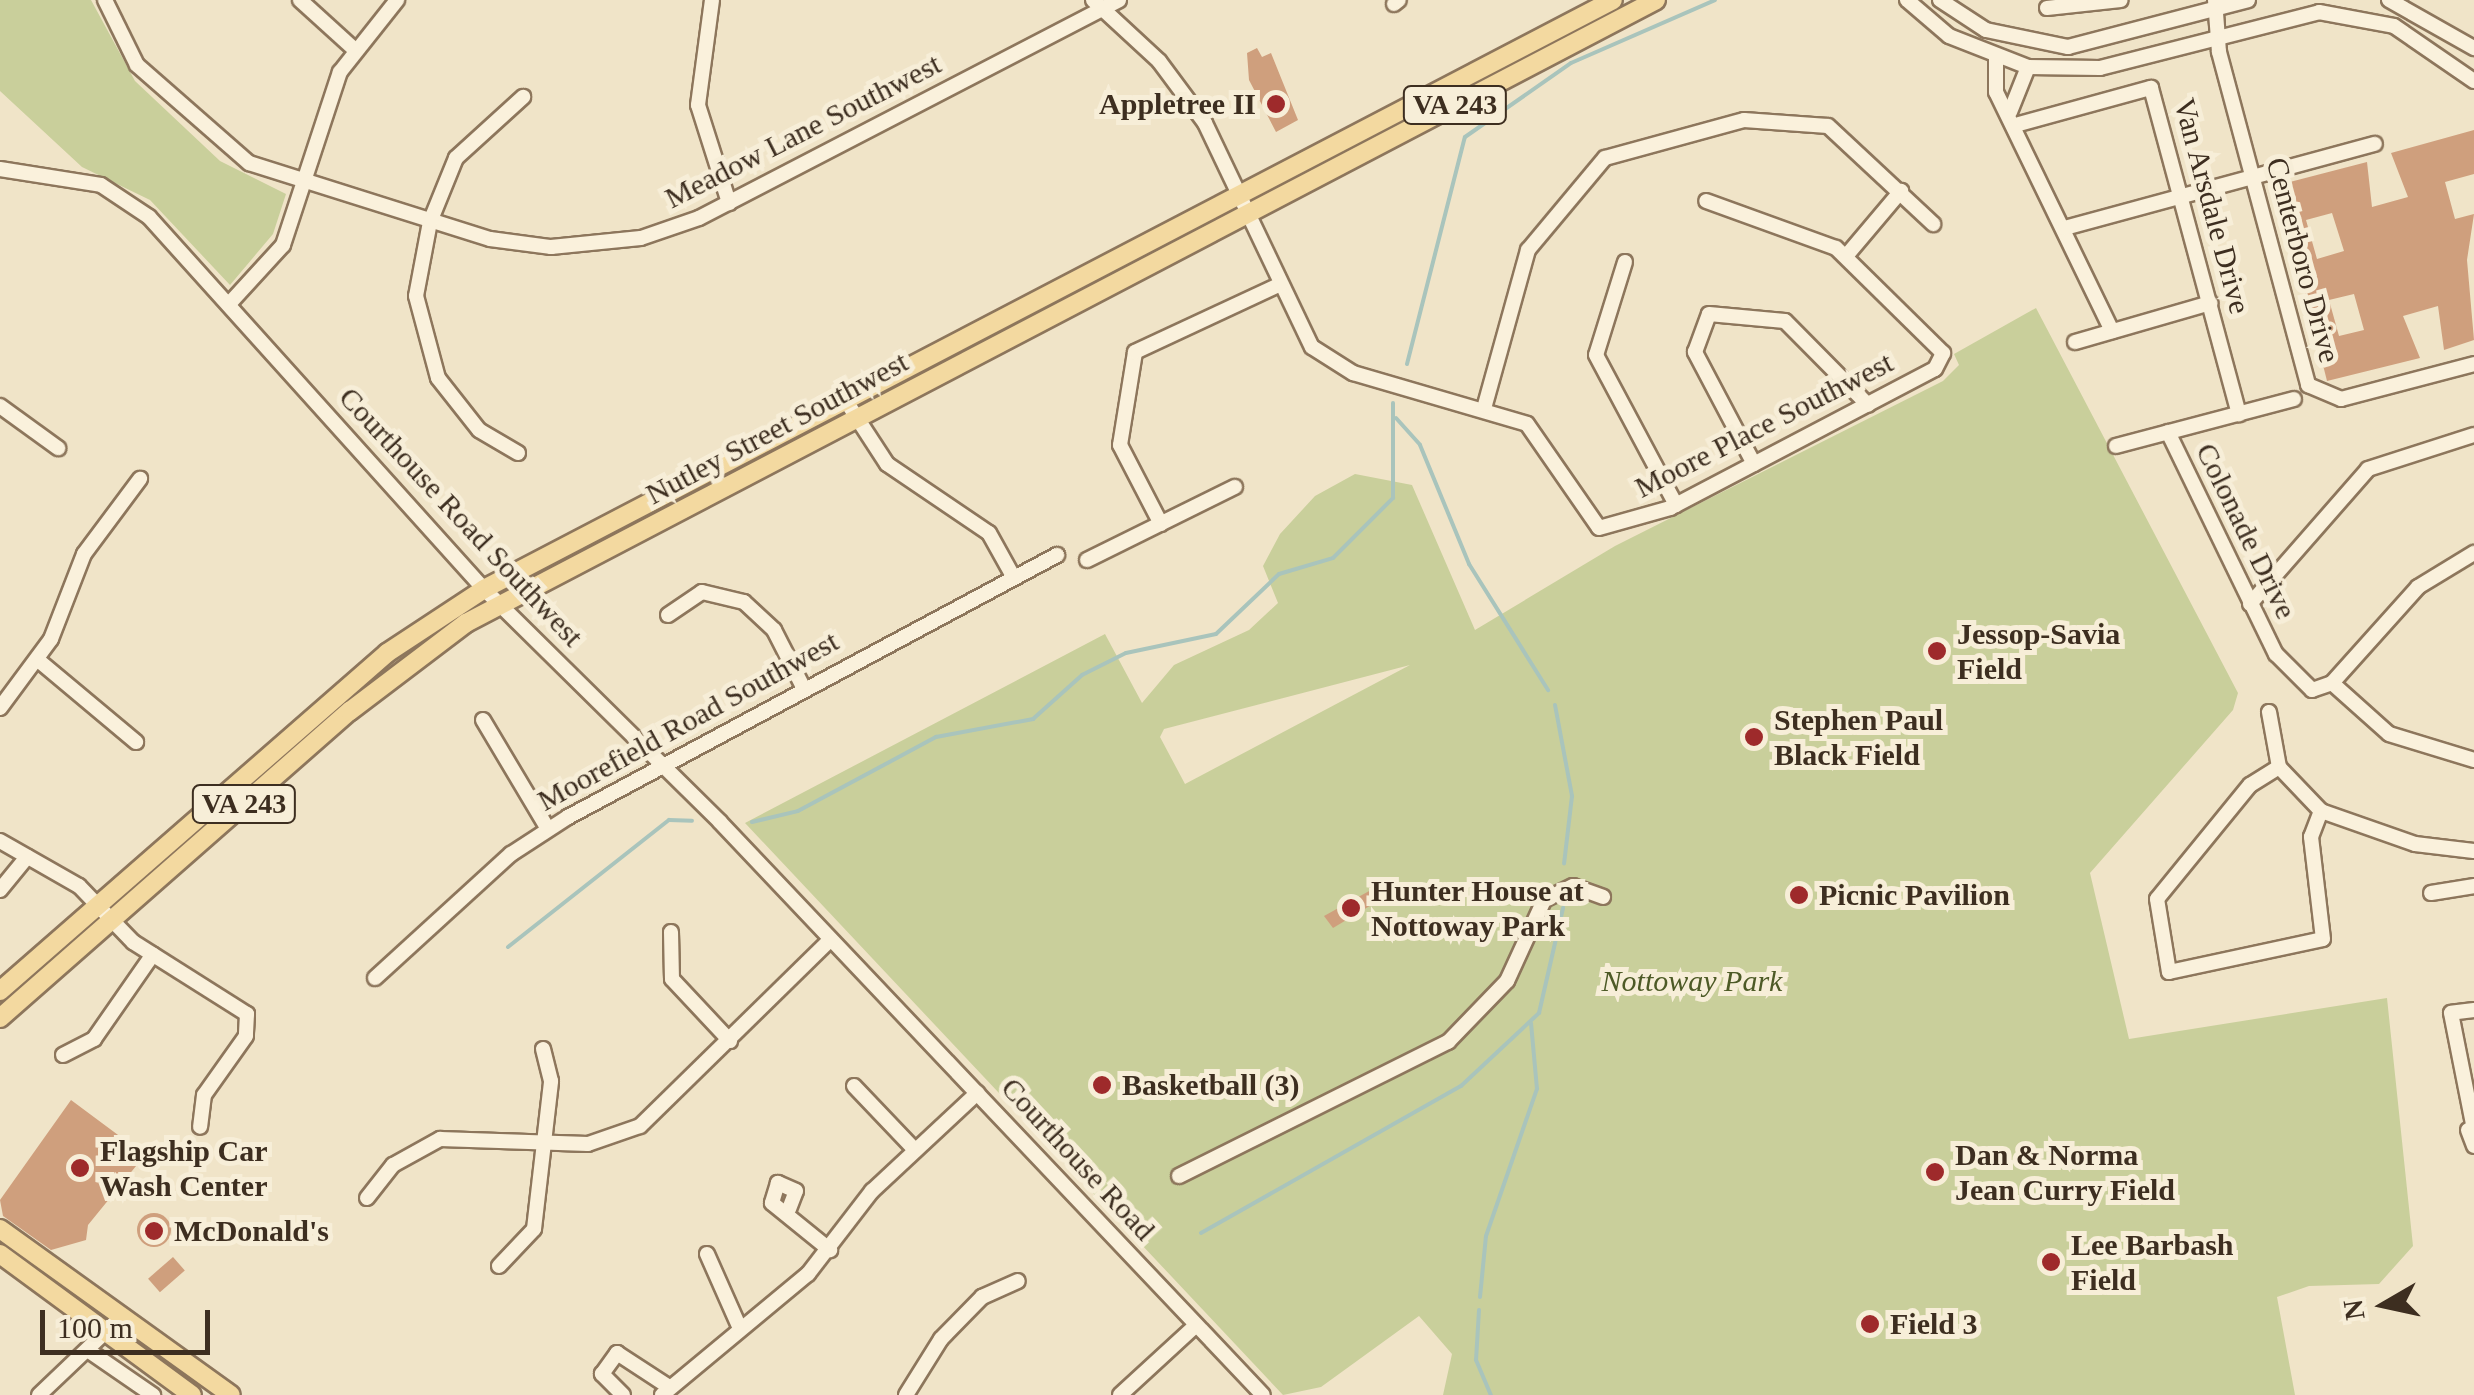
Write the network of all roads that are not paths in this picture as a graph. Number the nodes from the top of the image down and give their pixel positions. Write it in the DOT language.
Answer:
graph roads {
  1 [pos="105,0"];
  2 [pos="300,0"];
  3 [pos="397,0"];
  4 [pos="712,0"];
  5 [pos="1119,0"];
  6 [pos="1613,0"];
  7 [pos="1656,0"];
  8 [pos="1907,0"];
  9 [pos="1940,0"];
  10 [pos="2121,0"];
  11 [pos="2248,0"];
  12 [pos="2389,0"];
  13 [pos="1099,4"];
  14 [pos="2208,6"];
  15 [pos="2047,8"];
  16 [pos="2216,36"];
  17 [pos="353,48"];
  18 [pos="2474,48"];
  19 [pos="1996,58"];
  20 [pos="2028,67"];
  21 [pos="2474,81"];
  22 [pos="523,97"];
  23 [pos="2014,118"];
  24 [pos="2375,144"];
  25 [pos="0,169"];
  26 [pos="2252,176"];
  27 [pos="305,185"];
  28 [pos="1901,191"];
  29 [pos="1244,193"];
  30 [pos="2181,195"];
  31 [pos="1706,201"];
  32 [pos="729,203"];
  33 [pos="1254,210"];
  34 [pos="430,222"];
  35 [pos="1934,224"];
  36 [pos="2065,228"];
  37 [pos="1847,255"];
  38 [pos="1625,262"];
  39 [pos="1281,284"];
  40 [pos="2210,303"];
  41 [pos="228,304"];
  42 [pos="2112,331"];
  43 [pos="2075,342"];
  44 [pos="2474,364"];
  45 [pos="2294,400"];
  46 [pos="1868,404"];
  47 [pos="1485,405"];
  48 [pos="0,406"];
  49 [pos="850,410"];
  50 [pos="2240,414"];
  51 [pos="2168,432"];
  52 [pos="2474,435"];
  53 [pos="2116,446"];
  54 [pos="58,448"];
  55 [pos="518,453"];
  56 [pos="1754,464"];
  57 [pos="140,478"];
  58 [pos="1235,488"];
  59 [pos="1676,505"];
  60 [pos="1161,524"];
  61 [pos="2474,553"];
  62 [pos="1057,555"];
  63 [pos="1087,560"];
  64 [pos="1014,578"];
  65 [pos="484,589"];
  66 [pos="499,604"];
  67 [pos="2250,604"];
  68 [pos="668,615"];
  69 [pos="38,660"];
  70 [pos="2332,683"];
  71 [pos="803,688"];
  72 [pos="0,708"];
  73 [pos="2269,712"];
  74 [pos="483,720"];
  75 [pos="136,742"];
  76 [pos="2474,760"];
  77 [pos="660,764"];
  78 [pos="2279,766"];
  79 [pos="2321,811"];
  80 [pos="548,829"];
  81 [pos="0,842"];
  82 [pos="2474,851"];
  83 [pos="27,857"];
  84 [pos="2474,886"];
  85 [pos="0,890"];
  86 [pos="2432,893"];
  87 [pos="1603,897"];
  88 [pos="99,904"];
  89 [pos="112,921"];
  90 [pos="671,932"];
  91 [pos="830,940"];
  92 [pos="153,954"];
  93 [pos="852,962"];
  94 [pos="374,978"];
  95 [pos="2,986"];
  96 [pos="2474,1010"];
  97 [pos="0,1018"];
  98 [pos="730,1041"];
  99 [pos="543,1048"];
  100 [pos="62,1055"];
  101 [pos="854,1086"];
  102 [pos="977,1092"];
  103 [pos="200,1127"];
  104 [pos="2471,1130"];
  105 [pos="545,1142"];
  106 [pos="2474,1146"];
  107 [pos="913,1148"];
  108 [pos="1179,1176"];
  109 [pos="367,1198"];
  110 [pos="789,1209"];
  111 [pos="0,1229"];
  112 [pos="830,1250"];
  113 [pos="0,1254"];
  114 [pos="706,1254"];
  115 [pos="499,1266"];
  116 [pos="1018,1281"];
  117 [pos="121,1318"];
  118 [pos="738,1324"];
  119 [pos="1196,1325"];
  120 [pos="107,1334"];
  121 [pos="89,1351"];
  122 [pos="665,1391"];
  123 [pos="190,1394"];
  124 [pos="40,1395"];
  125 [pos="153,1395"];
  126 [pos="231,1395"];
  127 [pos="623,1395"];
  128 [pos="906,1395"];
  129 [pos="1120,1395"];
  130 [pos="1263,1395"];
  1 -- 27 [label="street, Meadow Lane Southwest"];
  2 -- 17 [label="street"];
  3 -- 17 [label="street"];
  4 -- 32 [label="street"];
  5 -- 13 [label="street, Meadow Lane Southwest"];
  6 -- 29 [label="main road, Nutley Street Southwest / VA 243"];
  7 -- 33 [label="main road, Nutley Street Southwest / VA 243"];
  8 -- 19 [label="street"];
  9 -- 14 [label="street"];
  10 -- 15 [label="street"];
  11 -- 14 [label="street"];
  12 -- 18 [label="street"];
  13 -- 29 [label="street"];
  13 -- 32 [label="street, Meadow Lane Southwest"];
  14 -- 16 [label="street, Centerboro Drive"];
  16 -- 20 [label="street"];
  16 -- 21 [label="street"];
  16 -- 26 [label="street, Centerboro Drive"];
  17 -- 27 [label="street"];
  19 -- 20 [label="street"];
  19 -- 23 [label="street"];
  20 -- 23 [label="street"];
  22 -- 34 [label="street"];
  23 -- 30 [label="street, Van Arsdale Drive"];
  23 -- 36 [label="street"];
  24 -- 26 [label="street"];
  25 -- 41 [label="street, Courthouse Road Southwest"];
  26 -- 30 [label="street"];
  26 -- 44 [label="street, Centerboro Drive"];
  27 -- 34 [label="street, Meadow Lane Southwest"];
  27 -- 41 [label="street"];
  28 -- 35 [label="street"];
  28 -- 37 [label="street"];
  28 -- 47 [label="street"];
  29 -- 33 [label="street"];
  29 -- 49 [label="main road, Nutley Street Southwest / VA 243"];
  30 -- 36 [label="street"];
  30 -- 40 [label="street, Van Arsdale Drive"];
  31 -- 37 [label="street"];
  32 -- 34 [label="street, Meadow Lane Southwest"];
  33 -- 39 [label="street"];
  33 -- 49 [label="main road, Nutley Street Southwest / VA 243"];
  34 -- 55 [label="street"];
  36 -- 42 [label="street"];
  37 -- 46 [label="street, Moore Place Southwest"];
  38 -- 59 [label="street"];
  39 -- 47 [label="street"];
  39 -- 60 [label="street"];
  40 -- 42 [label="street"];
  40 -- 50 [label="street, Van Arsdale Drive"];
  41 -- 65 [label="street, Courthouse Road Southwest"];
  42 -- 43 [label="street"];
  45 -- 50 [label="street"];
  46 -- 56 [label="street, Moore Place Southwest"];
  46 -- 56 [label="street"];
  47 -- 59 [label="street, Moore Place Southwest"];
  48 -- 54 [label="street"];
  49 -- 64 [label="street"];
  49 -- 65 [label="main road, Nutley Street Southwest / VA 243"];
  49 -- 66 [label="main road, Nutley Street Southwest / VA 243"];
  50 -- 51 [label="street"];
  51 -- 53 [label="street"];
  51 -- 67 [label="street, Colonade Drive"];
  52 -- 67 [label="street"];
  56 -- 59 [label="street, Moore Place Southwest"];
  57 -- 69 [label="street"];
  58 -- 60 [label="street"];
  60 -- 63 [label="street"];
  61 -- 70 [label="street"];
  62 -- 64 [label="street, Moorefield Road Southwest"];
  64 -- 71 [label="street, Moorefield Road Southwest"];
  65 -- 66 [label="street, Courthouse Road Southwest"];
  65 -- 88 [label="main road, Nutley Street Southwest / VA 243"];
  66 -- 77 [label="street, Courthouse Road Southwest"];
  66 -- 89 [label="main road, Nutley Street Southwest / VA 243"];
  67 -- 70 [label="street, Colonade Drive"];
  68 -- 71 [label="street"];
  69 -- 72 [label="street"];
  69 -- 75 [label="street"];
  70 -- 76 [label="street"];
  71 -- 77 [label="street, Moorefield Road Southwest"];
  73 -- 78 [label="street"];
  74 -- 80 [label="street"];
  77 -- 80 [label="street, Moorefield Road Southwest"];
  77 -- 91 [label="street, Courthouse Road Southwest"];
  78 -- 79 [label="street"];
  78 -- 79 [label="street"];
  79 -- 82 [label="street"];
  80 -- 94 [label="street, Moorefield Road Southwest"];
  81 -- 83 [label="street"];
  83 -- 85 [label="street"];
  83 -- 88 [label="street"];
  84 -- 86 [label="street"];
  87 -- 108 [label="street"];
  88 -- 89 [label="street"];
  88 -- 95 [label="main road, Nutley Street Southwest / VA 243"];
  89 -- 92 [label="street"];
  89 -- 97 [label="main road, Nutley Street Southwest / VA 243"];
  90 -- 98 [label="street"];
  91 -- 93 [label="street, Courthouse Road Southwest"];
  91 -- 98 [label="street"];
  92 -- 100 [label="street"];
  92 -- 103 [label="street"];
  93 -- 102 [label="street, Courthouse Road"];
  96 -- 104 [label="street"];
  98 -- 105 [label="street"];
  99 -- 105 [label="street"];
  101 -- 107 [label="street"];
  102 -- 107 [label="street"];
  102 -- 119 [label="street, Courthouse Road"];
  104 -- 106 [label="street"];
  105 -- 109 [label="street"];
  105 -- 115 [label="street"];
  107 -- 112 [label="street"];
  110 -- 112 [label="street"];
  111 -- 117 [label="main road"];
  112 -- 118 [label="street"];
  113 -- 120 [label="main road"];
  114 -- 118 [label="street"];
  116 -- 128 [label="street"];
  117 -- 120 [label="street"];
  117 -- 126 [label="main road"];
  118 -- 122 [label="street"];
  119 -- 129 [label="street"];
  119 -- 130 [label="street, Courthouse Road"];
  120 -- 121 [label="street"];
  120 -- 123 [label="main road"];
  121 -- 124 [label="street"];
  121 -- 125 [label="street"];
  122 -- 127 [label="street"];
}
